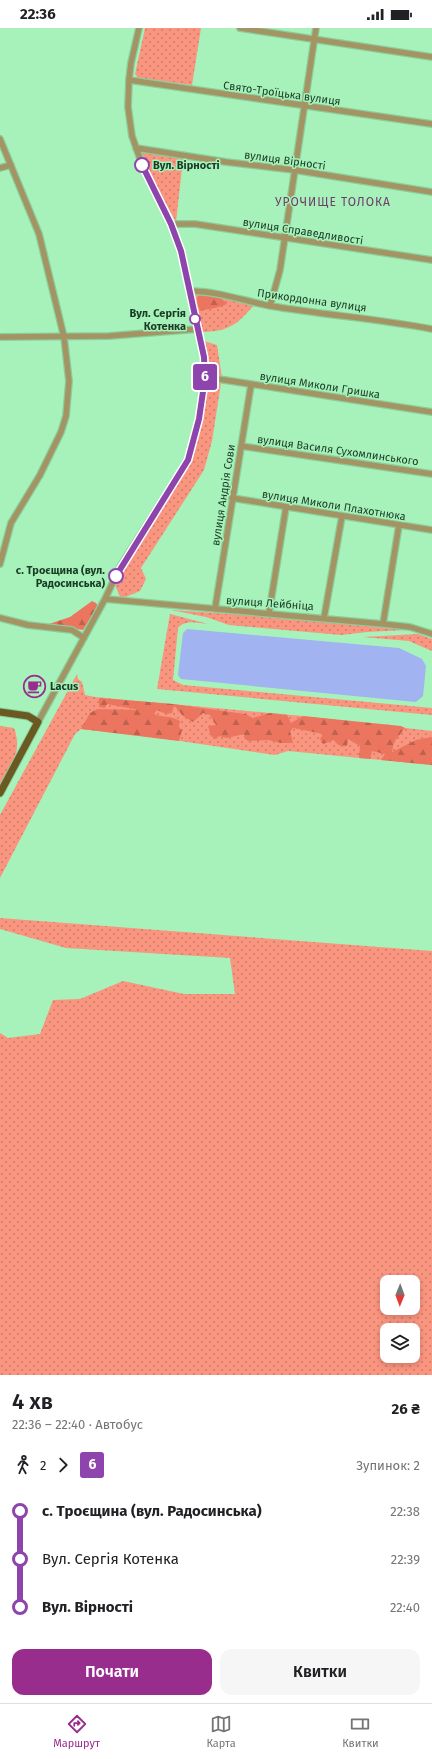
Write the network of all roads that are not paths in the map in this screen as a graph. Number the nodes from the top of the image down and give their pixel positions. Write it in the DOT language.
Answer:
graph roads {
  1 [pos="139,28"];
  2 [pos="240,28"];
  3 [pos="316,28"];
  4 [pos="314,40"];
  5 [pos="432,57"];
  6 [pos="129,80"];
  7 [pos="304,107"];
  8 [pos="432,124"];
  9 [pos="0,139"];
  10 [pos="136,148"];
  11 [pos="11,165"];
  12 [pos="0,168"];
  13 [pos="294,170"];
  14 [pos="432,192"];
  15 [pos="171,224"];
  16 [pos="284,238"];
  17 [pos="432,260"];
  18 [pos="189,291"];
  19 [pos="270,306"];
  20 [pos="198,329"];
  21 [pos="432,329"];
  22 [pos="0,337"];
  23 [pos="64,337"];
  24 [pos="205,378"];
  25 [pos="251,385"];
  26 [pos="432,412"];
  27 [pos="241,446"];
  28 [pos="432,474"];
  29 [pos="232,498"];
  30 [pos="286,507"];
  31 [pos="342,516"];
  32 [pos="399,525"];
  33 [pos="432,530"];
  34 [pos="1,553"];
  35 [pos="0,564"];
  36 [pos="105,599"];
  37 [pos="215,609"];
  38 [pos="269,613"];
  39 [pos="0,618"];
  40 [pos="324,618"];
  41 [pos="383,624"];
  42 [pos="432,634"];
  43 [pos="84,638"];
  44 [pos="0,712"];
  45 [pos="38,722"];
  46 [pos="0,793"];
  1 -- 6 [label="street"];
  2 -- 4 [label="street"];
  3 -- 4 [label="street"];
  4 -- 5 [label="street"];
  4 -- 7 [label="street"];
  6 -- 7 [label="street, Свято-Троїцька вулиця"];
  6 -- 10 [label="street"];
  7 -- 8 [label="street, Свято-Троїцька вулиця"];
  7 -- 13 [label="street"];
  9 -- 11 [label="street"];
  10 -- 13 [label="street, вулиця Вірності"];
  10 -- 15 [label="street"];
  11 -- 12 [label="street"];
  11 -- 23 [label="street"];
  13 -- 14 [label="street, вулиця Вірності"];
  13 -- 16 [label="street"];
  15 -- 16 [label="street, вулиця Справедливості"];
  15 -- 18 [label="street"];
  16 -- 17 [label="street, вулиця Справедливості"];
  16 -- 19 [label="street"];
  18 -- 19 [label="street, Прикордонна вулиця"];
  18 -- 20 [label="street"];
  19 -- 21 [label="street, Прикордонна вулиця"];
  20 -- 23 [label="street"];
  20 -- 24 [label="street"];
  22 -- 23 [label="street"];
  23 -- 34 [label="street"];
  24 -- 25 [label="street, вулиця Миколи Гришка"];
  24 -- 36 [label="street"];
  25 -- 26 [label="street, вулиця Миколи Гришка"];
  25 -- 27 [label="street, вулиця Андрія Сови"];
  27 -- 28 [label="street, вулиця Василя Сухомлинського"];
  27 -- 29 [label="street, вулиця Андрія Сови"];
  29 -- 30 [label="street, вулиця Миколи Плахотнюка"];
  29 -- 37 [label="street, вулиця Андрія Сови"];
  30 -- 31 [label="street, вулиця Миколи Плахотнюка"];
  30 -- 38 [label="street"];
  31 -- 32 [label="street, вулиця Миколи Плахотнюка"];
  31 -- 40 [label="street"];
  32 -- 33 [label="street, вулиця Миколи Плахотнюка"];
  32 -- 41 [label="street"];
  34 -- 35 [label="street"];
  36 -- 37 [label="street, вулиця Лейбніца"];
  36 -- 43 [label="street"];
  37 -- 38 [label="street, вулиця Лейбніца"];
  38 -- 40 [label="street, вулиця Лейбніца"];
  39 -- 43 [label="street"];
  40 -- 41 [label="street, вулиця Лейбніца"];
  41 -- 42 [label="street, вулиця Лейбніца"];
  43 -- 45 [label="street"];
  44 -- 45 [label="main road"];
  45 -- 46 [label="main road"];
}
